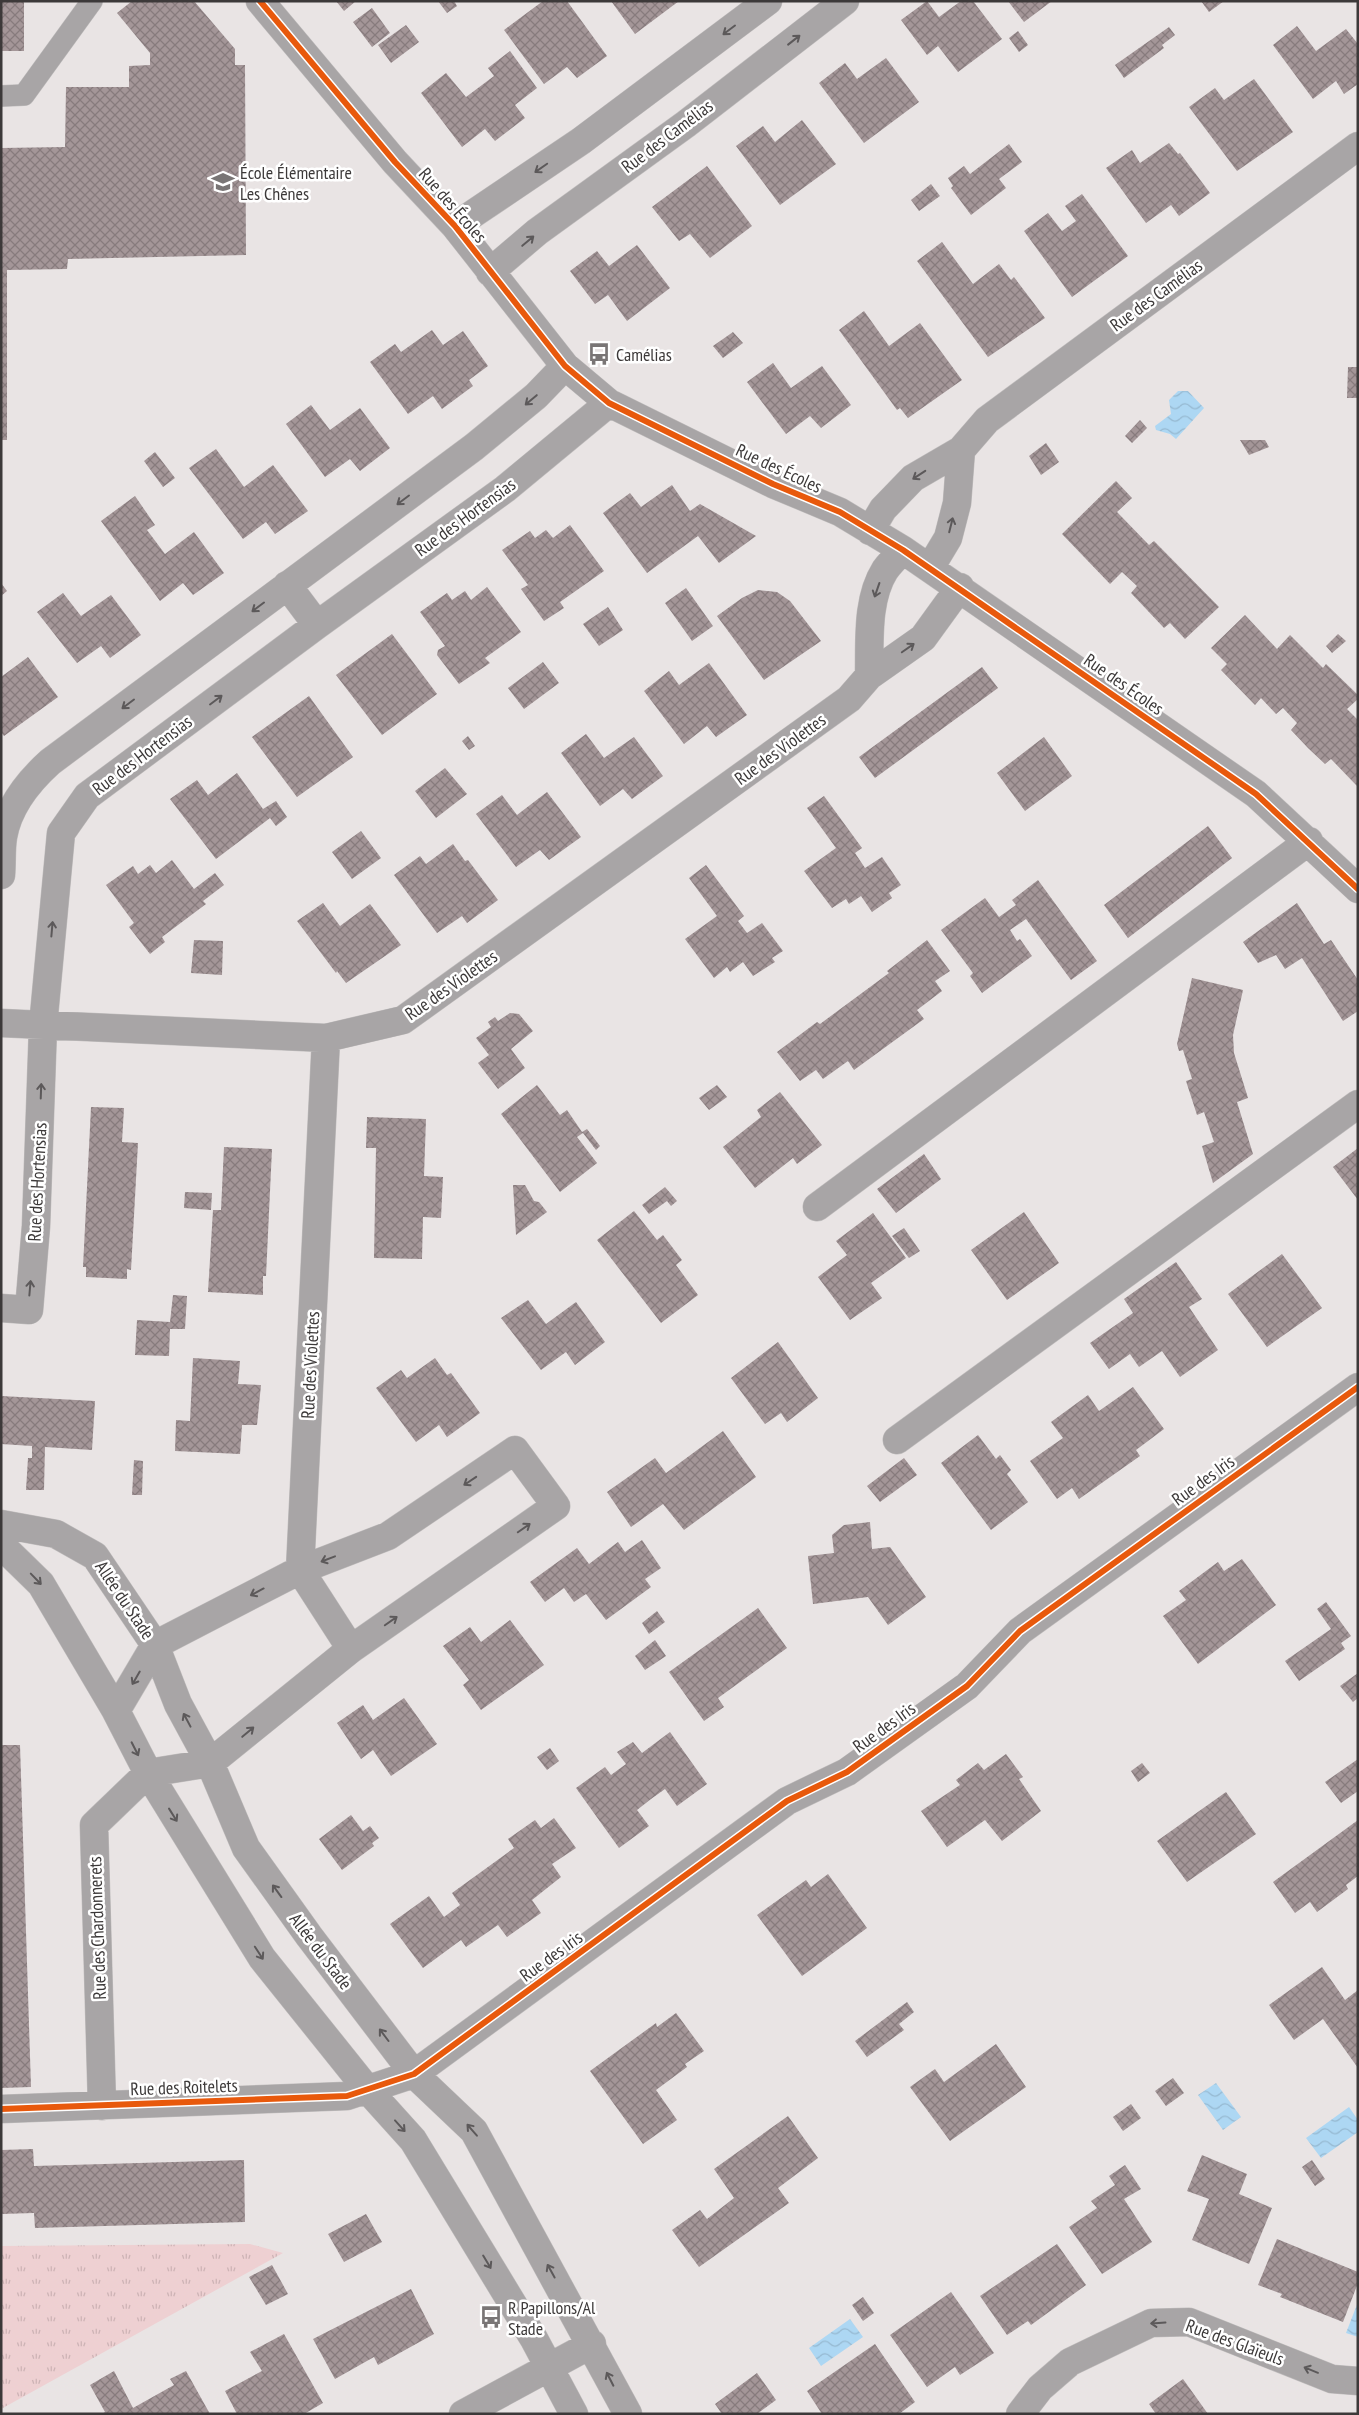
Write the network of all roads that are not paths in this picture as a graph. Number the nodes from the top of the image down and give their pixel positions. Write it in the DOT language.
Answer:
graph roads {
  1 [pos="92,1"];
  2 [pos="260,1"];
  3 [pos="768,1"];
  4 [pos="845,1"];
  5 [pos="1,96"];
  6 [pos="1358,146"];
  7 [pos="455,226"];
  8 [pos="490,272"];
  9 [pos="565,366"];
  10 [pos="609,403"];
  11 [pos="961,450"];
  12 [pos="870,531"];
  13 [pos="903,550"];
  14 [pos="930,568"];
  15 [pos="287,586"];
  16 [pos="960,587"];
  17 [pos="317,625"];
  18 [pos="869,676"];
  19 [pos="1309,841"];
  20 [pos="1,876"];
  21 [pos="1358,889"];
  22 [pos="1,1023"];
  23 [pos="44,1026"];
  24 [pos="326,1038"];
  25 [pos="1358,1104"];
  26 [pos="816,1207"];
  27 [pos="1,1308"];
  28 [pos="1358,1387"];
  29 [pos="896,1440"];
  30 [pos="1,1524"];
  31 [pos="1,1545"];
  32 [pos="300,1570"];
  33 [pos="155,1645"];
  34 [pos="351,1649"];
  35 [pos="116,1711"];
  36 [pos="210,1762"];
  37 [pos="148,1773"];
  38 [pos="414,2074"];
  39 [pos="367,2089"];
  40 [pos="102,2106"];
  41 [pos="1,2110"];
  42 [pos="592,2344"];
  43 [pos="550,2367"];
  44 [pos="1358,2381"];
  45 [pos="463,2414"];
  46 [pos="574,2414"];
  47 [pos="628,2414"];
  48 [pos="1020,2414"];
  1 -- 5 [label="lane"];
  2 -- 7 [label="street, Rue des Écoles"];
  3 -- 7 [label="street, one-way"];
  8 -- 4 [label="street, Rue des Camélias, one-way"];
  6 -- 11 [label="street, Rue des Camélias"];
  7 -- 8 [label="street, Rue des Écoles"];
  8 -- 9 [label="street, Rue des Écoles"];
  9 -- 10 [label="street, Rue des Écoles"];
  9 -- 15 [label="street, one-way"];
  10 -- 12 [label="street, Rue des Écoles"];
  10 -- 17 [label="street, Rue des Hortensias"];
  11 -- 12 [label="street, Rue des Camélias, one-way"];
  14 -- 11 [label="street, one-way"];
  12 -- 13 [label="street, Rue des Écoles"];
  13 -- 14 [label="street, Rue des Écoles"];
  13 -- 18 [label="street, one-way"];
  14 -- 16 [label="street, Rue des Écoles"];
  15 -- 17 [label="street"];
  15 -- 20 [label="street, one-way"];
  18 -- 16 [label="street, Rue des Violettes, one-way"];
  16 -- 19 [label="street, Rue des Écoles"];
  23 -- 17 [label="street, Rue des Hortensias, one-way"];
  18 -- 24 [label="street, Rue des Violettes"];
  19 -- 21 [label="street, Rue des Écoles"];
  19 -- 26 [label="street"];
  22 -- 23 [label="street"];
  23 -- 24 [label="street"];
  27 -- 23 [label="street, Rue des Hortensias, one-way"];
  24 -- 32 [label="street, Rue des Violettes"];
  25 -- 29 [label="street"];
  28 -- 38 [label="street, Rue des Iris"];
  30 -- 33 [label="street, Allée du Stade"];
  31 -- 35 [label="street, one-way"];
  32 -- 33 [label="street, one-way"];
  32 -- 34 [label="street"];
  34 -- 32 [label="street, one-way"];
  33 -- 35 [label="street, one-way"];
  36 -- 33 [label="street, Allée du Stade, one-way"];
  36 -- 34 [label="street, one-way"];
  35 -- 37 [label="street, one-way"];
  36 -- 37 [label="street"];
  38 -- 36 [label="street, Allée du Stade, one-way"];
  37 -- 39 [label="street, one-way"];
  37 -- 40 [label="street, Rue des Chardonnerets"];
  38 -- 39 [label="street, Rue des Iris"];
  42 -- 38 [label="street, Allée du Stade, one-way"];
  39 -- 40 [label="street, Rue des Roitelets"];
  39 -- 43 [label="street, one-way"];
  40 -- 41 [label="street, Rue des Roitelets"];
  42 -- 43 [label="street"];
  47 -- 42 [label="street, Allée du Stade, one-way"];
  43 -- 45 [label="street"];
  43 -- 46 [label="street"];
  44 -- 48 [label="street, Rue des Glaïeuls, one-way"];
}
